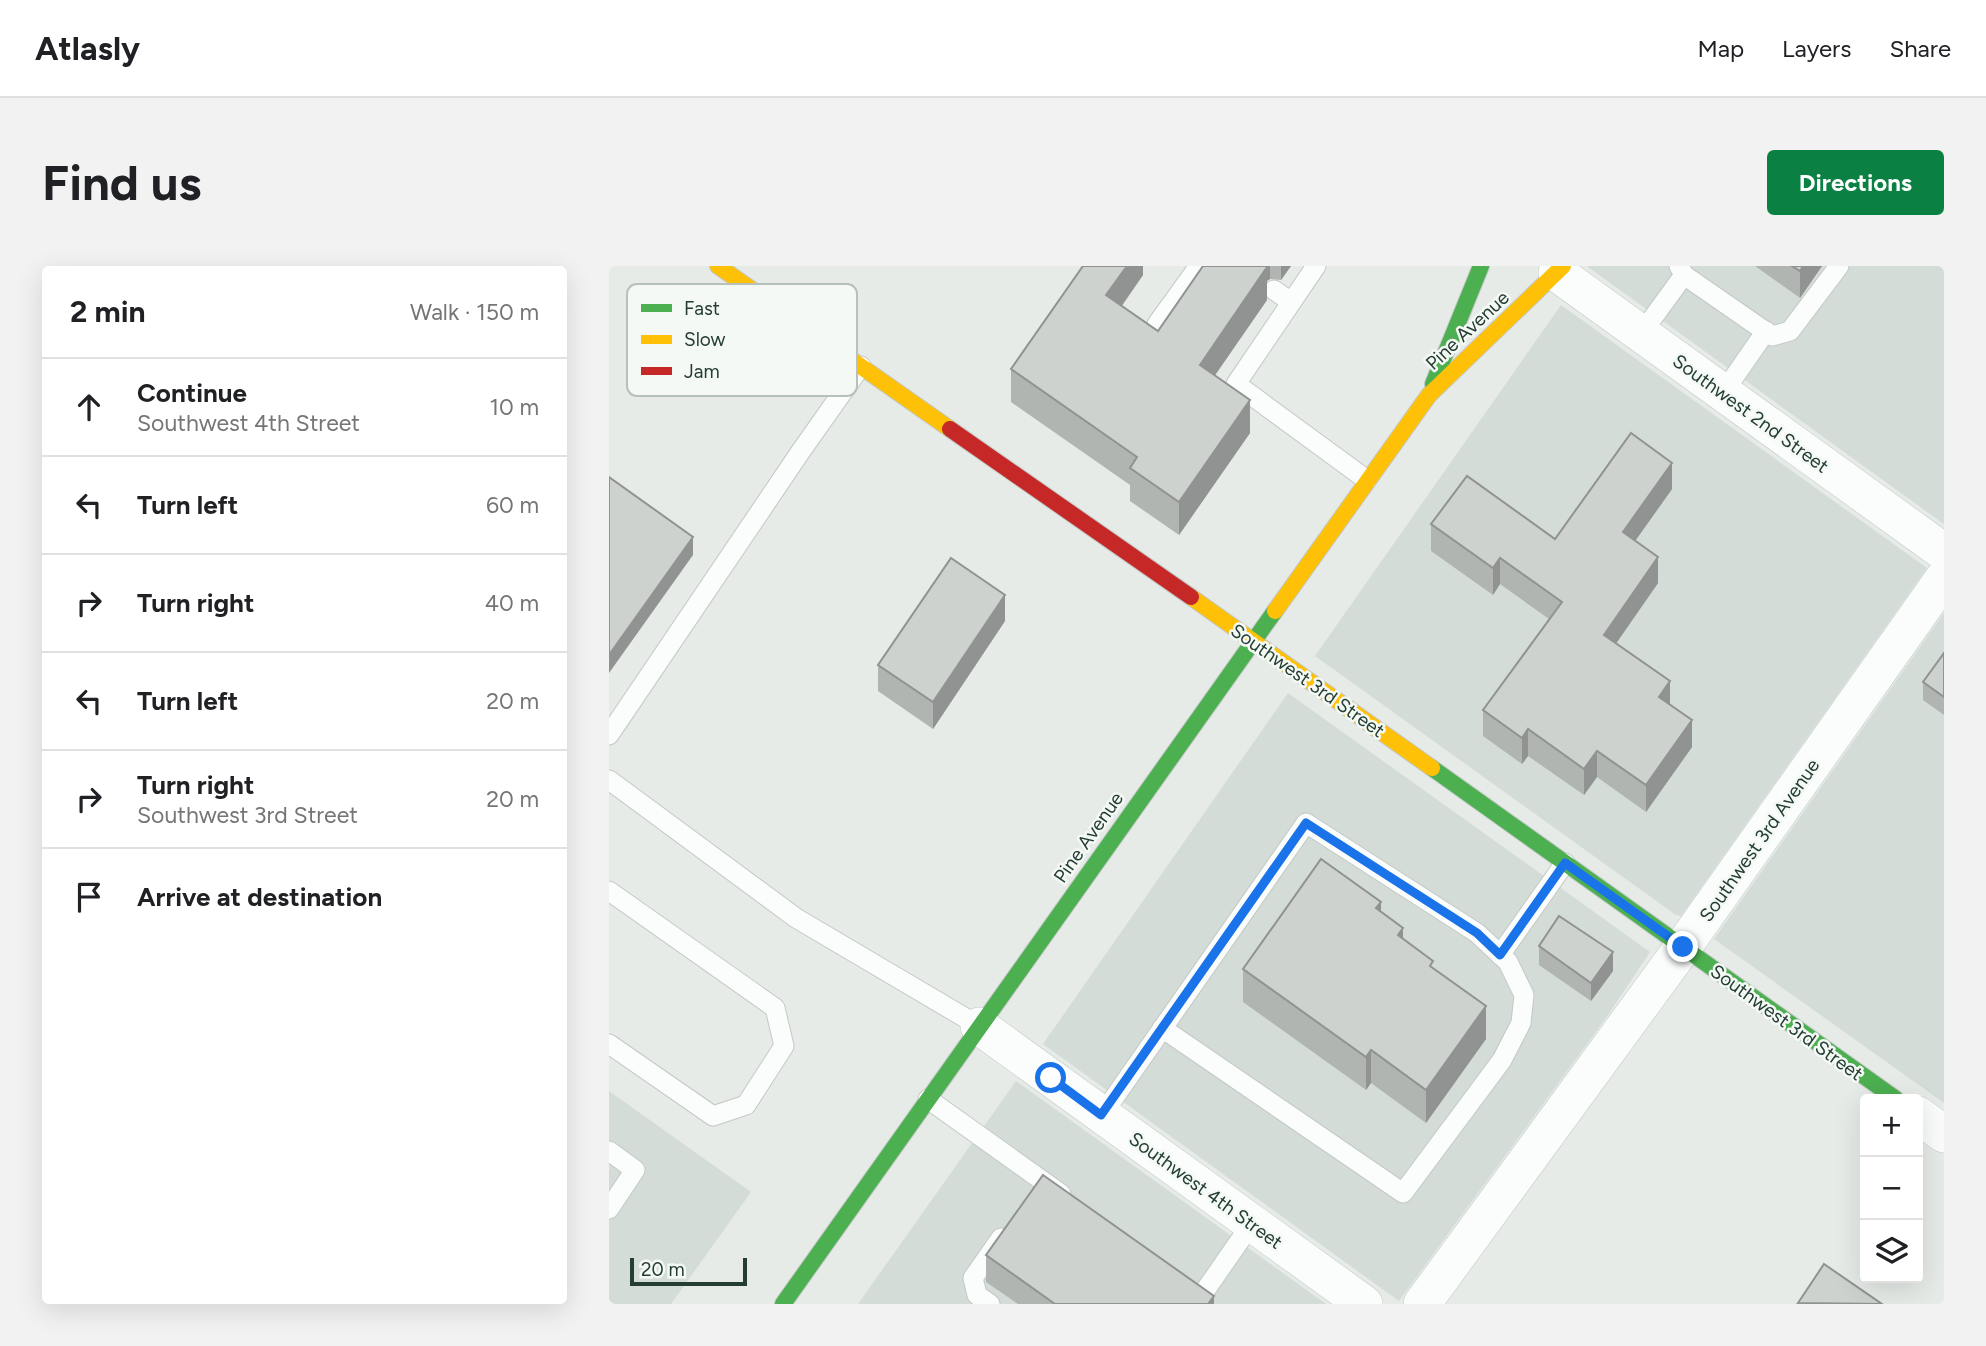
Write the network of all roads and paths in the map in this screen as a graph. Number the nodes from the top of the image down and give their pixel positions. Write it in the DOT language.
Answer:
graph roads {
  1 [pos="718,266"];
  2 [pos="1199,266"];
  3 [pos="1316,266"];
  4 [pos="1481,266"];
  5 [pos="1839,266"];
  6 [pos="1560,270"];
  7 [pos="1681,271"];
  8 [pos="744,284"];
  9 [pos="1274,290"];
  10 [pos="1291,302"];
  11 [pos="1157,324"];
  12 [pos="1766,331"];
  13 [pos="1641,334"];
  14 [pos="857,363"];
  15 [pos="861,366"];
  16 [pos="857,372"];
  17 [pos="1723,393"];
  18 [pos="1429,395"];
  19 [pos="840,396"];
  20 [pos="1367,480"];
  21 [pos="1944,552"];
  22 [pos="1944,578"];
  23 [pos="1253,641"];
  24 [pos="609,735"];
  25 [pos="609,780"];
  26 [pos="1565,863"];
  27 [pos="609,891"];
  28 [pos="1683,947"];
  29 [pos="1500,955"];
  30 [pos="979,1026"];
  31 [pos="1162,1028"];
  32 [pos="609,1044"];
  33 [pos="1889,1094"];
  34 [pos="928,1099"];
  35 [pos="1101,1115"];
  36 [pos="1923,1118"];
  37 [pos="1944,1133"];
  38 [pos="609,1152"];
  39 [pos="1074,1203"];
  40 [pos="609,1209"];
  41 [pos="1252,1223"];
  42 [pos="1011,1224"];
  43 [pos="1202,1295"];
  44 [pos="783,1304"];
  45 [pos="990,1304"];
  46 [pos="1364,1304"];
  47 [pos="1422,1304"];
  1 -- 8 [label="main road, Southwest 3rd Street"];
  2 -- 11 [label="lane"];
  3 -- 10 [label="lane"];
  4 -- 18 [label="main road, Pine Avenue"];
  5 -- 12 [label="lane"];
  6 -- 13 [label="street, Southwest 2nd Street"];
  6 -- 18 [label="main road, Pine Avenue"];
  7 -- 12 [label="lane"];
  7 -- 13 [label="lane"];
  9 -- 10 [label="lane"];
  10 -- 20 [label="lane"];
  12 -- 17 [label="lane"];
  13 -- 17 [label="street, Southwest 2nd Street"];
  14 -- 15 [label="main road, Southwest 3rd Street"];
  15 -- 16 [label="lane"];
  15 -- 23 [label="main road, Southwest 3rd Street"];
  17 -- 21 [label="street, Southwest 2nd Street"];
  18 -- 20 [label="main road, Pine Avenue"];
  19 -- 24 [label="lane"];
  20 -- 23 [label="main road, Pine Avenue"];
  22 -- 28 [label="street, Southwest 3rd Avenue"];
  23 -- 26 [label="main road, Southwest 3rd Street"];
  23 -- 30 [label="main road, Pine Avenue"];
  25 -- 30 [label="lane"];
  26 -- 28 [label="main road, Southwest 3rd Street"];
  26 -- 29 [label="lane"];
  27 -- 32 [label="lane"];
  28 -- 33 [label="main road, Southwest 3rd Street"];
  28 -- 47 [label="street, Southwest 3rd Avenue"];
  29 -- 31 [label="lane"];
  29 -- 31 [label="lane"];
  30 -- 34 [label="main road, Pine Avenue"];
  30 -- 35 [label="street, Southwest 4th Street"];
  31 -- 35 [label="lane"];
  34 -- 39 [label="lane"];
  34 -- 44 [label="main road, Pine Avenue"];
  35 -- 41 [label="street, Southwest 4th Street"];
  36 -- 37 [label="street"];
  38 -- 40 [label="lane"];
  41 -- 43 [label="lane"];
  41 -- 46 [label="street, Southwest 4th Street"];
  42 -- 45 [label="lane"];
}
